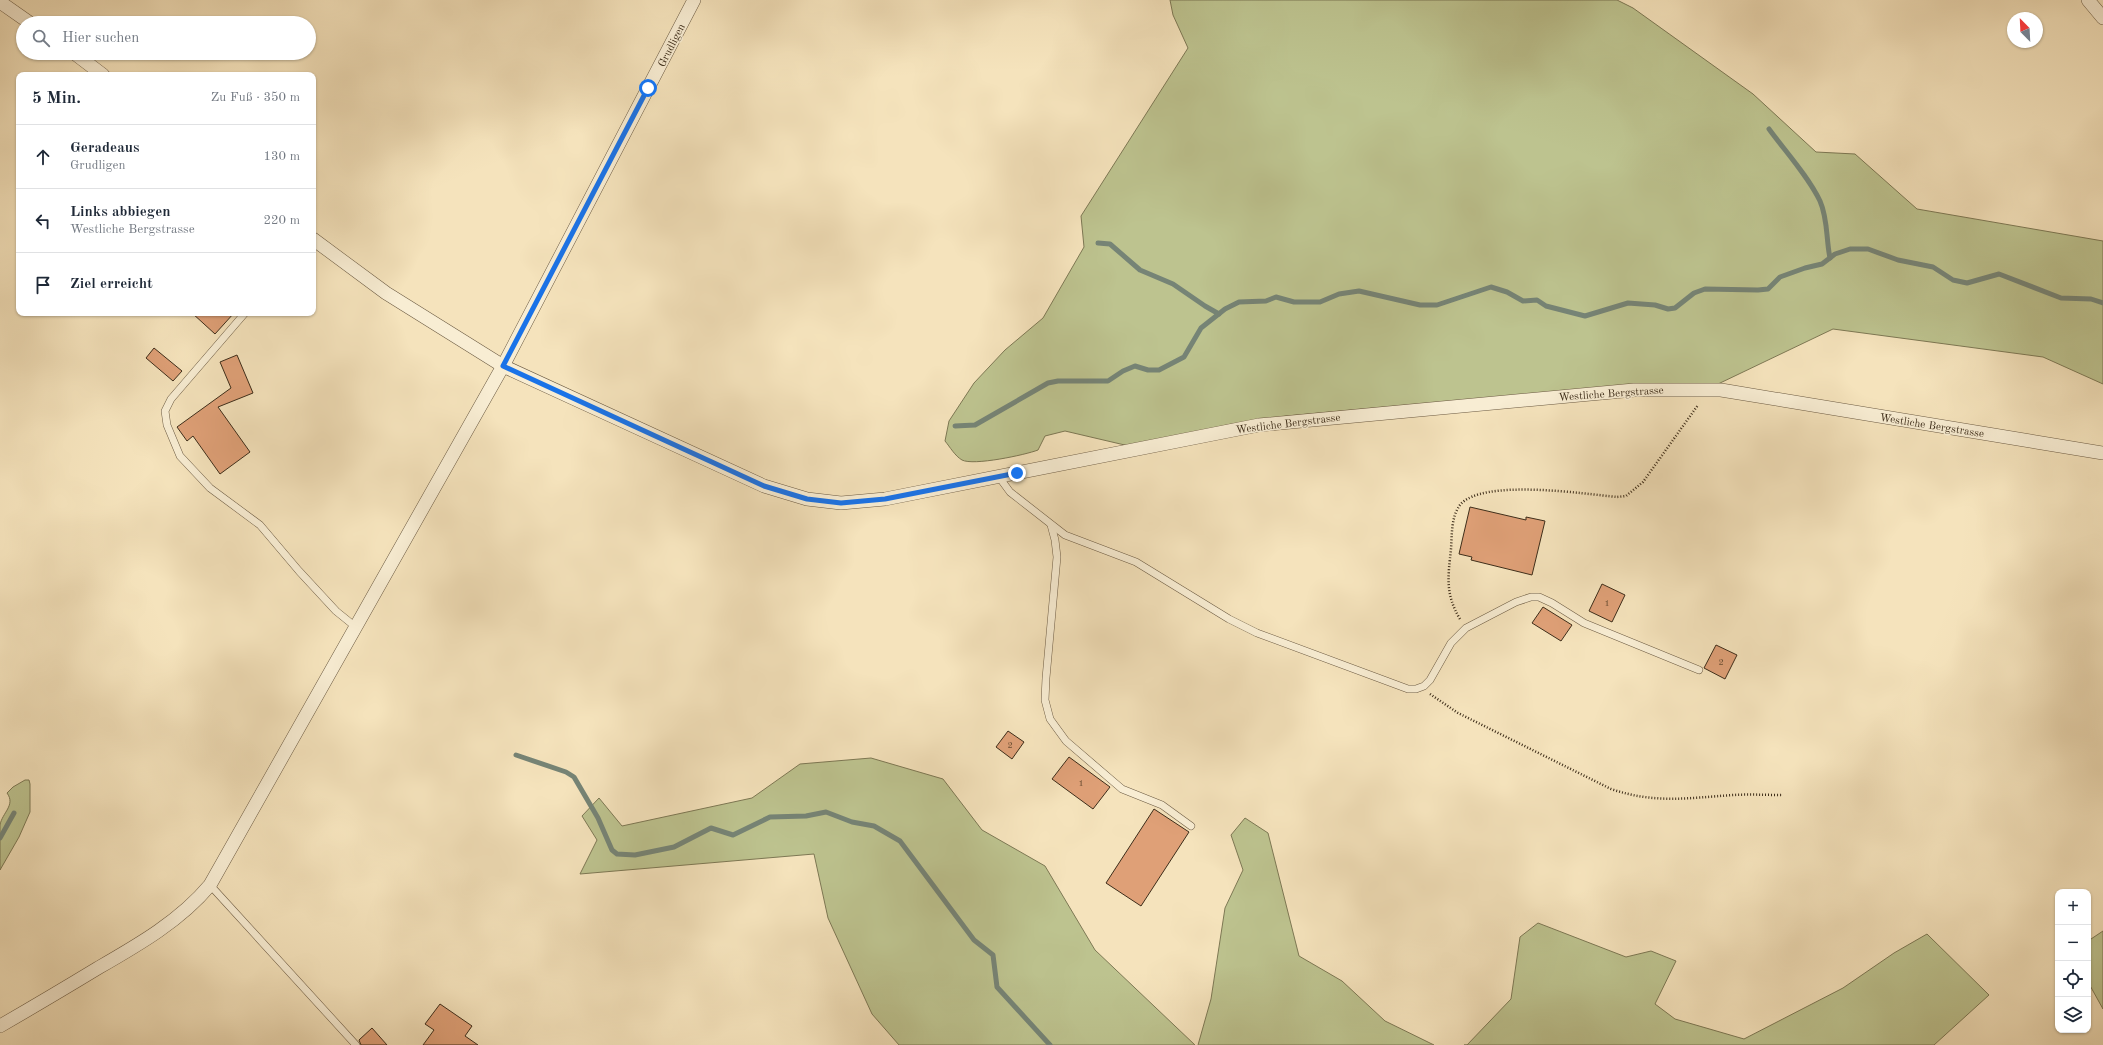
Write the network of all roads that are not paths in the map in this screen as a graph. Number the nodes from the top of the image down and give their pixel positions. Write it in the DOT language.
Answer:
graph roads {
  1 [pos="694,0"];
  2 [pos="2088,0"];
  3 [pos="0,2"];
  4 [pos="20,16"];
  5 [pos="2103,18"];
  6 [pos="83,60"];
  7 [pos="99,72"];
  8 [pos="316,242"];
  9 [pos="243,316"];
  10 [pos="503,366"];
  11 [pos="2103,452"];
  12 [pos="999,477"];
  13 [pos="1051,525"];
  14 [pos="357,628"];
  15 [pos="1699,670"];
  16 [pos="1191,826"];
  17 [pos="210,885"];
  18 [pos="0,1026"];
  19 [pos="356,1045"];
  1 -- 10 [label="street, Grudligen"];
  2 -- 5 [label="street"];
  3 -- 4 [label="street"];
  6 -- 7 [label="street"];
  8 -- 10 [label="street, Westliche Bergstrasse"];
  9 -- 14 [label="lane"];
  10 -- 12 [label="street, Westliche Bergstrasse"];
  10 -- 14 [label="street, Grudligen"];
  11 -- 12 [label="street, Westliche Bergstrasse"];
  12 -- 13 [label="lane"];
  13 -- 15 [label="lane"];
  13 -- 16 [label="lane"];
  14 -- 17 [label="street, Grudligen"];
  17 -- 18 [label="street, Grudligen"];
  17 -- 19 [label="lane"];
}
